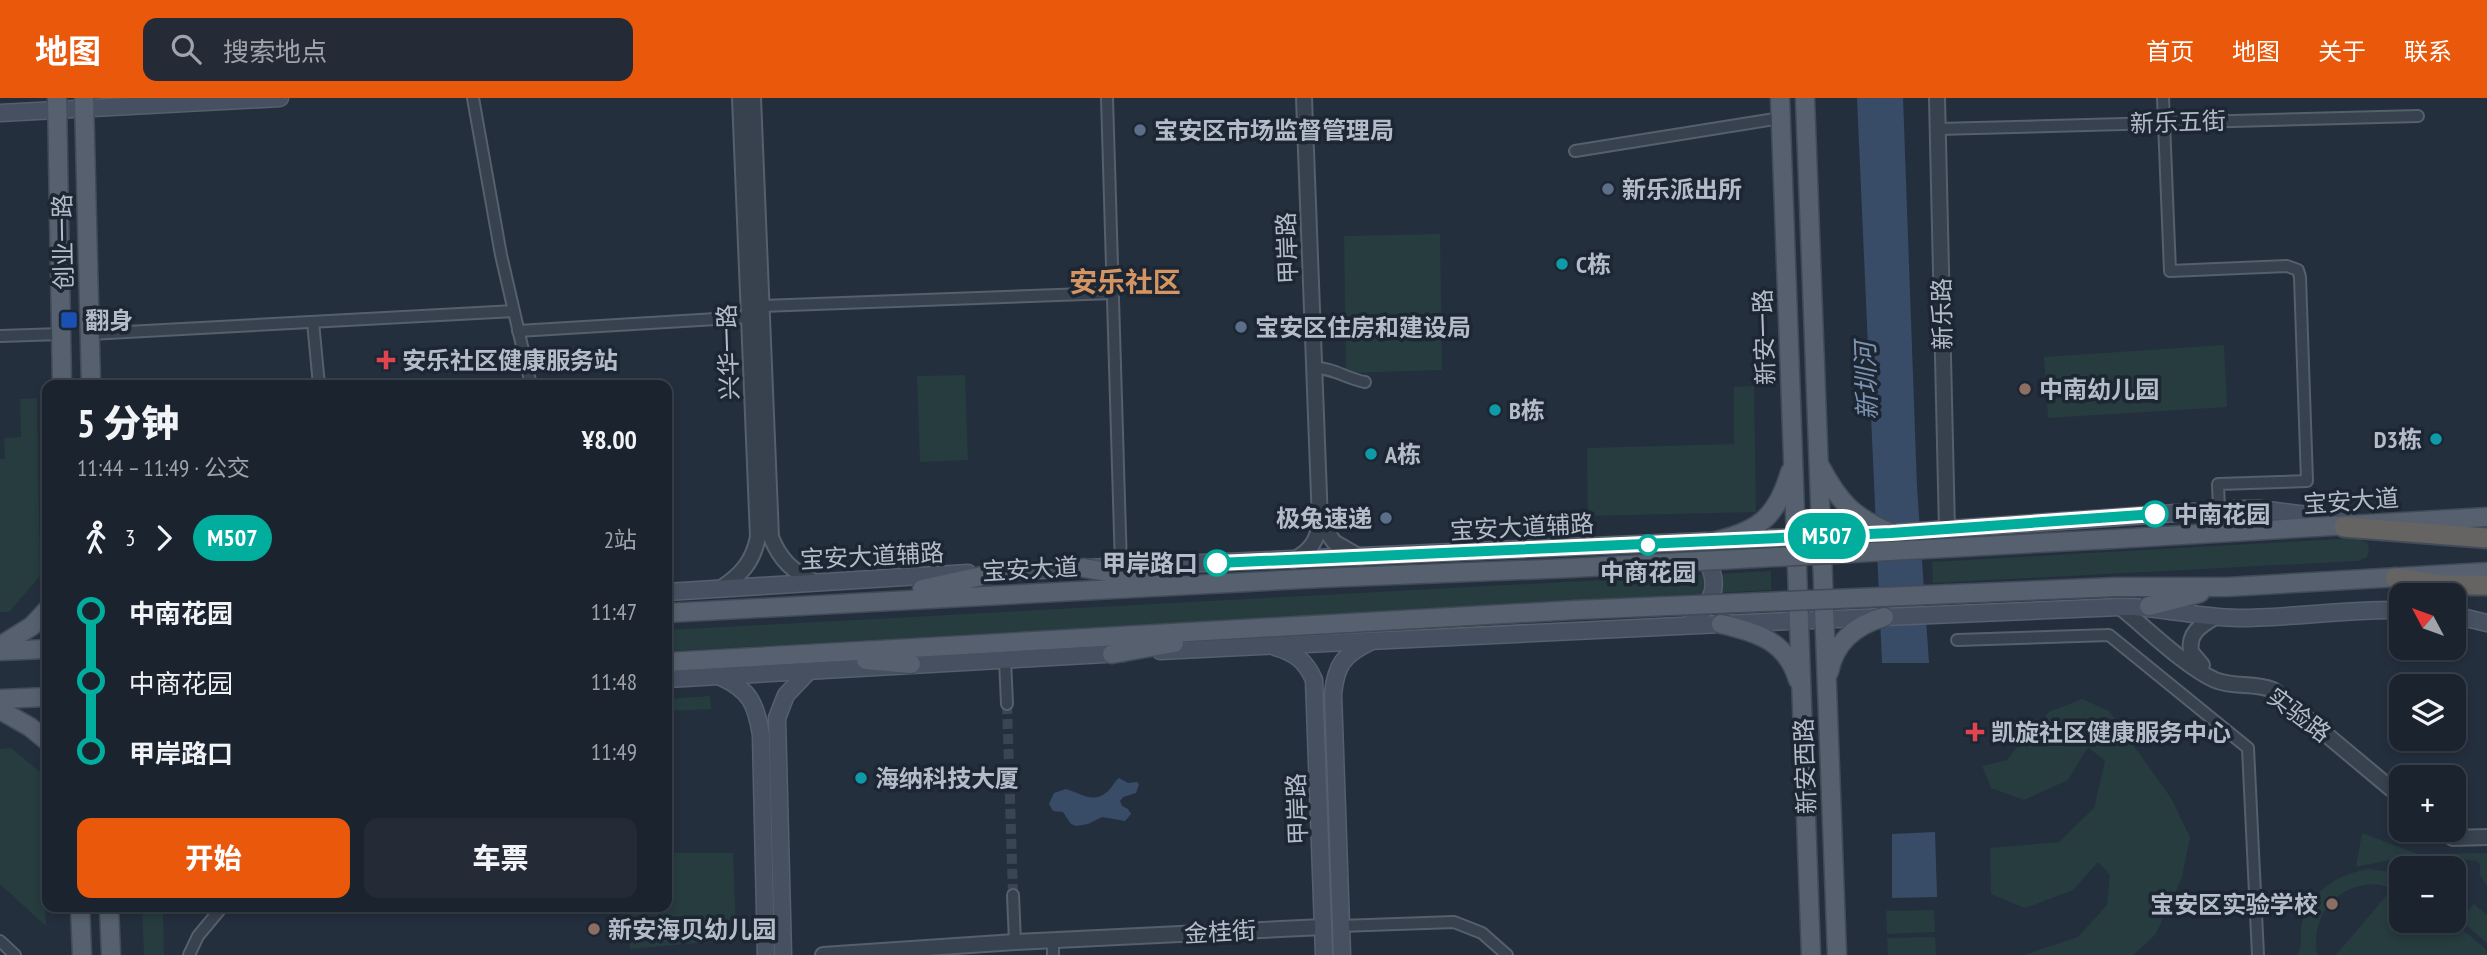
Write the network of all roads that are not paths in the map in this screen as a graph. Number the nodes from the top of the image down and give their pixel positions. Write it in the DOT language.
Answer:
graph roads {
  1 [pos="280,98"];
  2 [pos="473,98"];
  3 [pos="734,98"];
  4 [pos="740,98"];
  5 [pos="755,98"];
  6 [pos="1107,98"];
  7 [pos="1304,98"];
  8 [pos="1780,98"];
  9 [pos="1805,98"];
  10 [pos="1937,98"];
  11 [pos="2163,98"];
  12 [pos="84,104"];
  13 [pos="57,105"];
  14 [pos="0,113"];
  15 [pos="2418,116"];
  16 [pos="1781,118"];
  17 [pos="748,122"];
  18 [pos="2164,122"];
  19 [pos="1938,128"];
  20 [pos="1576,151"];
  21 [pos="1113,293"];
  22 [pos="761,306"];
  23 [pos="513,311"];
  24 [pos="749,317"];
  25 [pos="313,322"];
  26 [pos="518,331"];
  27 [pos="61,334"];
  28 [pos="90,334"];
  29 [pos="0,336"];
  30 [pos="1314,368"];
  31 [pos="62,380"];
  32 [pos="91,380"];
  33 [pos="318,380"];
  34 [pos="530,380"];
  35 [pos="1365,382"];
  36 [pos="1793,458"];
  37 [pos="1818,463"];
  38 [pos="2219,510"];
  39 [pos="2487,512"];
  40 [pos="2487,517"];
  41 [pos="2458,519"];
  42 [pos="1320,522"];
  43 [pos="2379,523"];
  44 [pos="2344,527"];
  45 [pos="1866,528"];
  46 [pos="1947,530"];
  47 [pos="1891,533"];
  48 [pos="1820,536"];
  49 [pos="1796,537"];
  50 [pos="2487,538"];
  51 [pos="1712,542"];
  52 [pos="1681,543"];
  53 [pos="1360,557"];
  54 [pos="1292,560"];
  55 [pos="1121,567"];
  56 [pos="1084,568"];
  57 [pos="1005,572"];
  58 [pos="2487,572"];
  59 [pos="1797,575"];
  60 [pos="1822,575"];
  61 [pos="2395,578"];
  62 [pos="815,582"];
  63 [pos="1253,582"];
  64 [pos="2487,585"];
  65 [pos="2227,587"];
  66 [pos="720,589"];
  67 [pos="672,592"];
  68 [pos="818,604"];
  69 [pos="2149,606"];
  70 [pos="2120,607"];
  71 [pos="2389,611"];
  72 [pos="672,613"];
  73 [pos="42,615"];
  74 [pos="1876,617"];
  75 [pos="2215,617"];
  76 [pos="2466,617"];
  77 [pos="1823,620"];
  78 [pos="1799,621"];
  79 [pos="2487,623"];
  80 [pos="1721,624"];
  81 [pos="1689,625"];
  82 [pos="1255,629"];
  83 [pos="1374,640"];
  84 [pos="1957,640"];
  85 [pos="1269,645"];
  86 [pos="0,649"];
  87 [pos="42,649"];
  88 [pos="1112,654"];
  89 [pos="1005,660"];
  90 [pos="672,662"];
  91 [pos="808,662"];
  92 [pos="911,664"];
  93 [pos="719,676"];
  94 [pos="672,679"];
  95 [pos="1826,696"];
  96 [pos="42,697"];
  97 [pos="0,699"];
  98 [pos="1802,700"];
  99 [pos="1007,704"];
  100 [pos="0,709"];
  101 [pos="42,737"];
  102 [pos="2389,776"];
  103 [pos="2389,787"];
  104 [pos="2466,835"];
  105 [pos="2487,837"];
  106 [pos="1330,851"];
  107 [pos="1013,895"];
  108 [pos="80,912"];
  109 [pos="109,912"];
  110 [pos="218,912"];
  111 [pos="1340,926"];
  112 [pos="1324,927"];
  113 [pos="0,941"];
  114 [pos="1015,942"];
  115 [pos="1053,948"];
  116 [pos="15,955"];
  117 [pos="82,955"];
  118 [pos="111,955"];
  119 [pos="188,955"];
  120 [pos="766,955"];
  121 [pos="783,955"];
  122 [pos="823,955"];
  123 [pos="1324,955"];
  124 [pos="1342,955"];
  125 [pos="1507,955"];
  126 [pos="1811,955"];
  127 [pos="1837,955"];
  128 [pos="2258,955"];
  1 -- 12 [label="main road"];
  2 -- 23 [label="street"];
  3 -- 17 [label="street"];
  4 -- 17 [label="street, 兴华一路"];
  5 -- 17 [label="street, 兴华一路"];
  6 -- 21 [label="street"];
  7 -- 30 [label="street, 甲岸路"];
  8 -- 16 [label="main road, 新安一路"];
  9 -- 37 [label="main road, 新安一路"];
  10 -- 19 [label="street, 新乐路"];
  11 -- 18 [label="street"];
  12 -- 13 [label="main road"];
  12 -- 28 [label="main road, 创业一路"];
  13 -- 14 [label="main road"];
  13 -- 27 [label="main road, 创业一路"];
  15 -- 18 [label="street, 新乐五街"];
  16 -- 20 [label="street"];
  16 -- 36 [label="main road, 新安一路"];
  17 -- 22 [label="street, 兴华一路"];
  17 -- 24 [label="street, 兴华一路"];
  18 -- 19 [label="street, 新乐五街"];
  18 -- 38 [label="street"];
  19 -- 46 [label="street, 新乐路"];
  21 -- 22 [label="street"];
  21 -- 55 [label="street"];
  22 -- 24 [label="street"];
  22 -- 62 [label="street, 兴华一路"];
  23 -- 25 [label="street"];
  23 -- 26 [label="street"];
  24 -- 26 [label="street"];
  24 -- 66 [label="street, 兴华一路"];
  25 -- 28 [label="street"];
  25 -- 33 [label="street"];
  26 -- 34 [label="street"];
  27 -- 29 [label="street"];
  27 -- 31 [label="main road, 创业一路"];
  28 -- 32 [label="main road, 创业一路"];
  30 -- 35 [label="street"];
  30 -- 42 [label="street, 甲岸路"];
  36 -- 49 [label="main road, 新安一路"];
  36 -- 51 [label="main road"];
  37 -- 45 [label="main road"];
  37 -- 48 [label="main road, 新安一路"];
  38 -- 43 [label="main road"];
  38 -- 46 [label="main road"];
  39 -- 41 [label="main road"];
  40 -- 41 [label="main road, 宝安大道"];
  41 -- 43 [label="main road, 宝安大道"];
  42 -- 53 [label="street"];
  42 -- 54 [label="street"];
  43 -- 44 [label="main road, 宝安大道"];
  44 -- 50 [label="highway"];
  44 -- 63 [label="main road, 宝安大道, bridge"];
  45 -- 47 [label="main road"];
  45 -- 48 [label="main road, 宝安大道辅路"];
  46 -- 47 [label="main road"];
  48 -- 49 [label="main road, 宝安大道辅路"];
  48 -- 60 [label="main road, 新安一路"];
  49 -- 51 [label="main road, 宝安大道辅路"];
  49 -- 59 [label="main road, 新安一路"];
  51 -- 52 [label="main road, 宝安大道辅路"];
  52 -- 53 [label="main road, 宝安大道辅路"];
  52 -- 81 [label="main road"];
  53 -- 54 [label="main road, 宝安大道辅路"];
  54 -- 55 [label="main road, 宝安大道辅路"];
  55 -- 56 [label="main road, 宝安大道辅路"];
  56 -- 57 [label="main road, 宝安大道辅路"];
  56 -- 63 [label="main road"];
  57 -- 62 [label="main road, 宝安大道辅路"];
  57 -- 68 [label="main road"];
  58 -- 61 [label="main road"];
  59 -- 78 [label="main road, 新安西路"];
  60 -- 77 [label="main road, 新安西路"];
  61 -- 64 [label="highway"];
  61 -- 65 [label="main road"];
  62 -- 66 [label="main road, 宝安大道辅路"];
  63 -- 68 [label="main road, 宝安大道"];
  65 -- 69 [label="main road"];
  65 -- 82 [label="main road, bridge"];
  66 -- 67 [label="main road, 宝安大道辅路"];
  68 -- 72 [label="main road, 宝安大道"];
  69 -- 70 [label="main road"];
  69 -- 75 [label="main road"];
  70 -- 74 [label="main road"];
  70 -- 103 [label="street, 实验路"];
  71 -- 75 [label="main road"];
  73 -- 86 [label="main road"];
  74 -- 77 [label="main road"];
  74 -- 95 [label="main road"];
  75 -- 102 [label="street, 实验路"];
  76 -- 79 [label="main road"];
  77 -- 78 [label="main road"];
  77 -- 95 [label="main road, 新安西路"];
  78 -- 80 [label="main road"];
  78 -- 98 [label="main road, 新安西路"];
  80 -- 81 [label="main road"];
  80 -- 98 [label="main road"];
  81 -- 83 [label="main road"];
  82 -- 88 [label="main road"];
  82 -- 91 [label="main road"];
  83 -- 85 [label="main road"];
  83 -- 106 [label="main road, 甲岸路"];
  84 -- 128 [label="street"];
  85 -- 88 [label="main road"];
  85 -- 106 [label="main road, 甲岸路"];
  86 -- 87 [label="main road"];
  88 -- 89 [label="main road"];
  89 -- 92 [label="main road"];
  89 -- 99 [label="street"];
  90 -- 91 [label="main road"];
  91 -- 92 [label="main road"];
  91 -- 93 [label="main road"];
  91 -- 121 [label="main road"];
  93 -- 94 [label="main road"];
  93 -- 120 [label="main road"];
  95 -- 127 [label="main road, 新安西路"];
  96 -- 97 [label="main road"];
  98 -- 126 [label="main road, 新安西路"];
  100 -- 101 [label="main road"];
  104 -- 105 [label="street"];
  106 -- 111 [label="main road, 甲岸路"];
  106 -- 112 [label="main road, 甲岸路"];
  107 -- 114 [label="street"];
  108 -- 117 [label="main road"];
  109 -- 118 [label="main road"];
  110 -- 119 [label="street"];
  111 -- 124 [label="main road, 甲岸路"];
  111 -- 125 [label="street"];
  112 -- 115 [label="street, 金桂街"];
  112 -- 123 [label="main road, 甲岸路"];
  113 -- 116 [label="street"];
  114 -- 115 [label="street, 金桂街"];
  114 -- 122 [label="street, 金桂街"];
}
